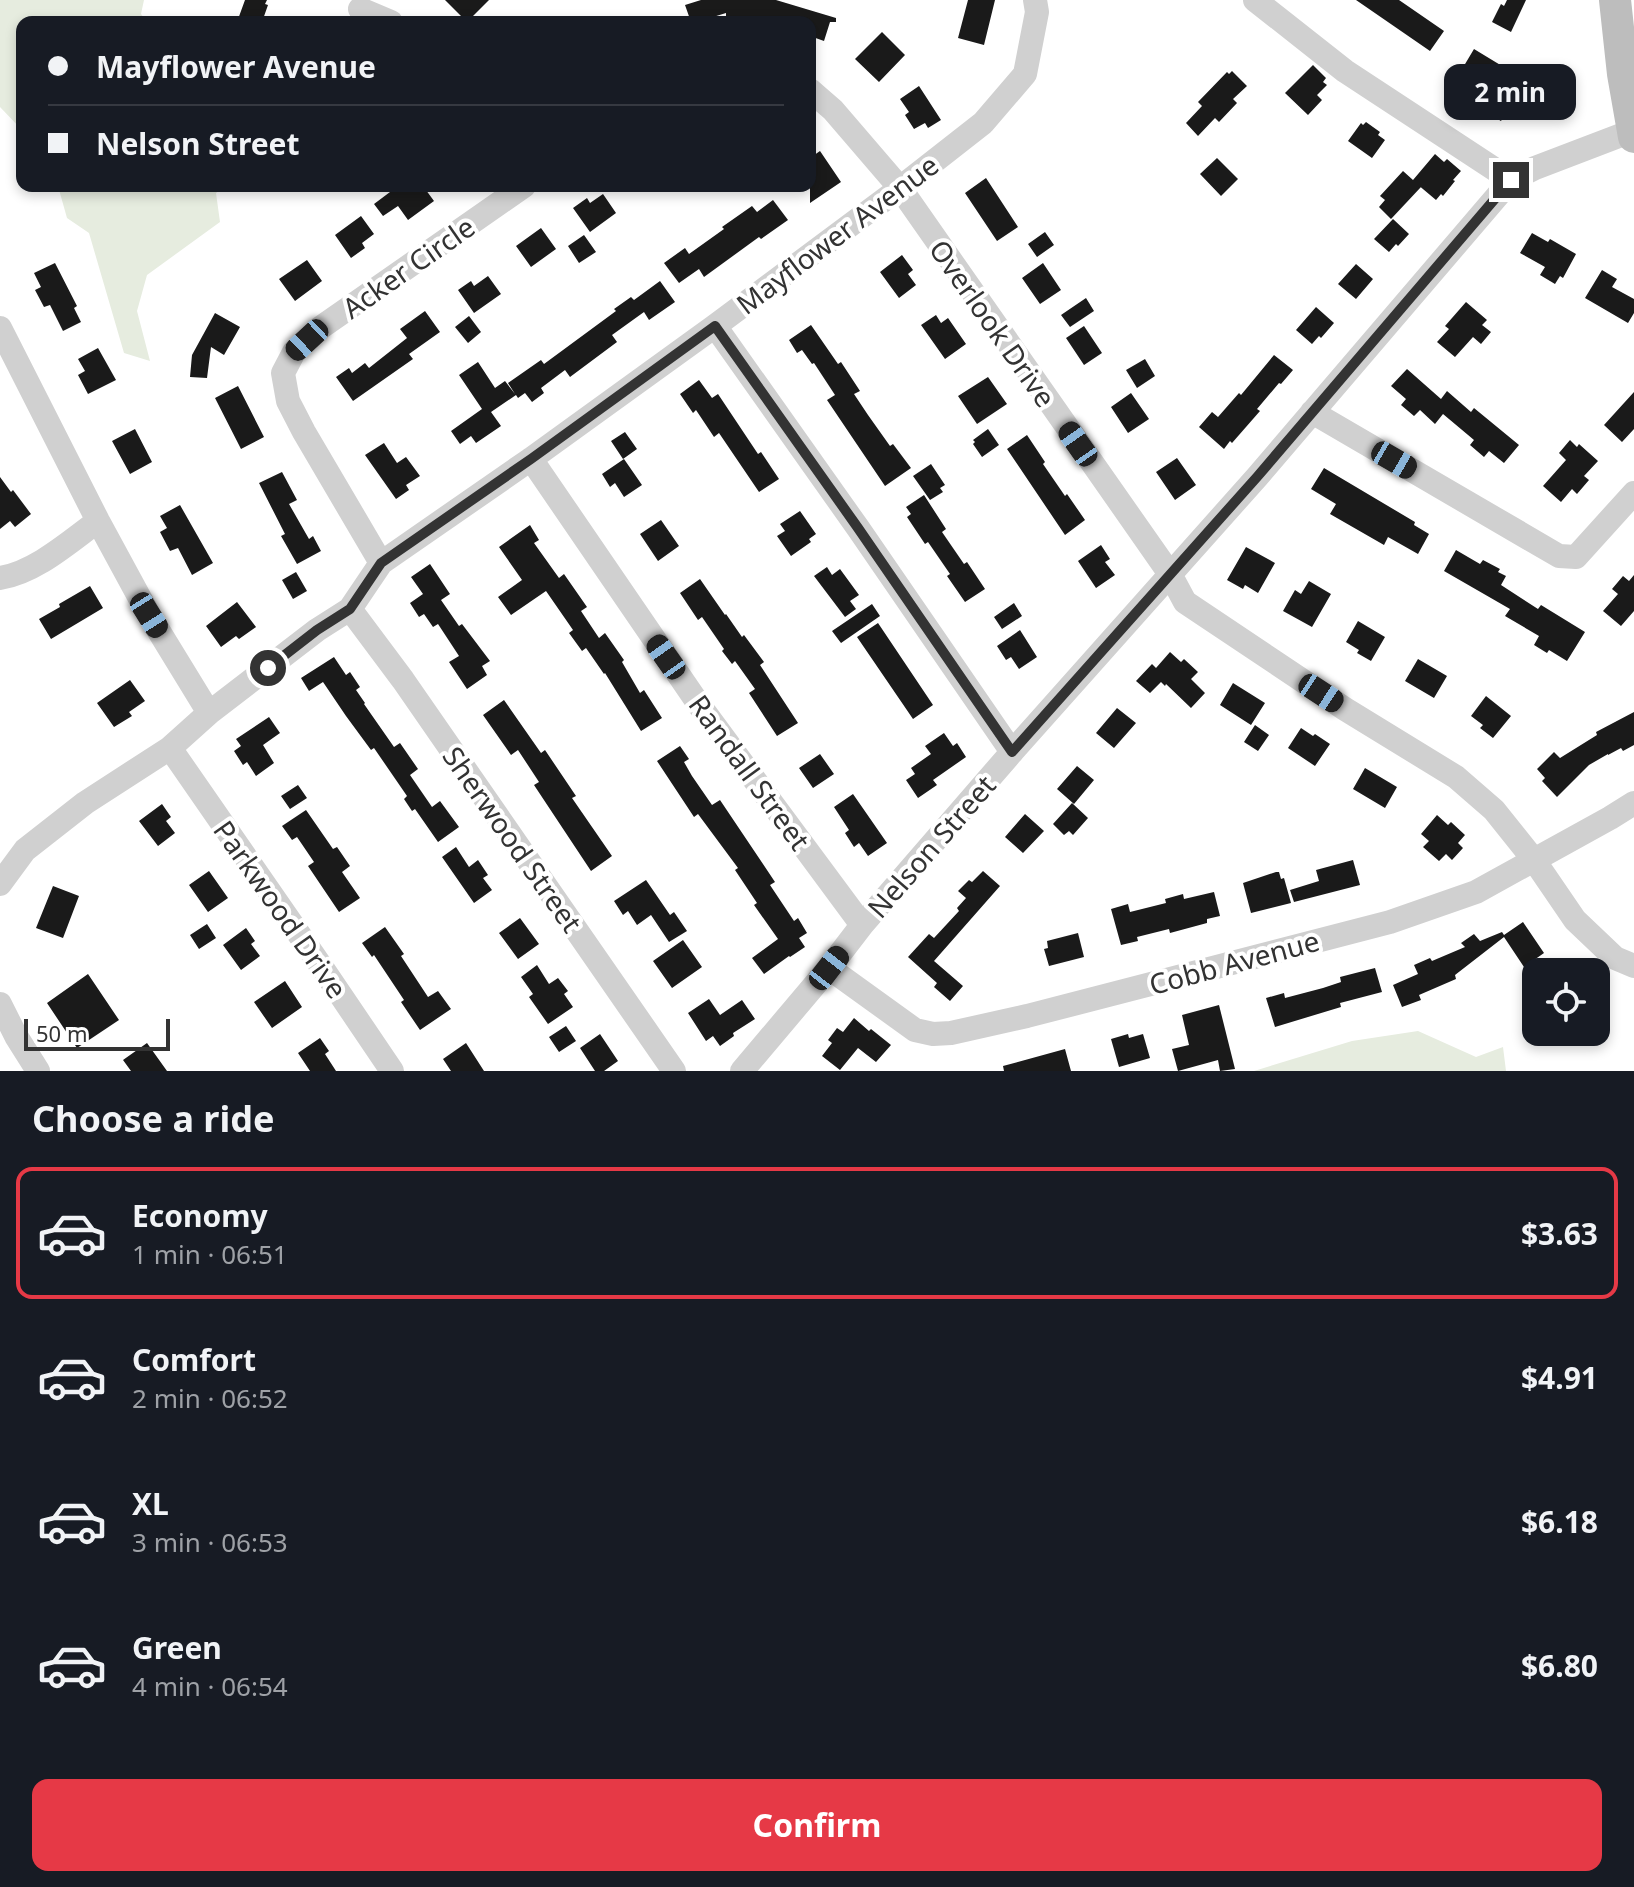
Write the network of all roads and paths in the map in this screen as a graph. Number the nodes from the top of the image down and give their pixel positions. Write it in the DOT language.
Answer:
graph roads {
  1 [pos="1035,0"];
  2 [pos="1255,0"];
  3 [pos="1615,0"];
  4 [pos="360,9"];
  5 [pos="377,16"];
  6 [pos="816,95"];
  7 [pos="1633,134"];
  8 [pos="1511,180"];
  9 [pos="900,188"];
  10 [pos="515,192"];
  11 [pos="715,326"];
  12 [pos="0,328"];
  13 [pos="1312,412"];
  14 [pos="531,459"];
  15 [pos="1634,493"];
  16 [pos="98,521"];
  17 [pos="381,563"];
  18 [pos="1170,574"];
  19 [pos="0,578"];
  20 [pos="350,609"];
  21 [pos="209,713"];
  22 [pos="170,748"];
  23 [pos="1012,752"];
  24 [pos="1634,803"];
  25 [pos="1534,860"];
  26 [pos="0,884"];
  27 [pos="862,925"];
  28 [pos="1634,966"];
  29 [pos="829,968"];
  30 [pos="0,1004"];
  31 [pos="38,1071"];
  32 [pos="392,1071"];
  33 [pos="674,1071"];
  34 [pos="742,1071"];
  1 -- 9 [label="street, Mayflower Avenue"];
  2 -- 8 [label="street"];
  3 -- 7 [label="main road"];
  4 -- 5 [label="street"];
  6 -- 9 [label="street"];
  7 -- 8 [label="street, Nelson Street"];
  8 -- 13 [label="street, Nelson Street"];
  9 -- 11 [label="street, Mayflower Avenue"];
  9 -- 18 [label="street, Overlook Drive"];
  10 -- 17 [label="street, Acker Circle"];
  11 -- 14 [label="street, Mayflower Avenue"];
  11 -- 23 [label="street"];
  12 -- 16 [label="street"];
  13 -- 15 [label="street"];
  13 -- 18 [label="street, Nelson Street"];
  14 -- 17 [label="street, Mayflower Avenue"];
  14 -- 27 [label="street, Randall Street"];
  16 -- 19 [label="street"];
  16 -- 21 [label="street"];
  17 -- 20 [label="street, Mayflower Avenue"];
  18 -- 23 [label="street, Nelson Street"];
  18 -- 25 [label="street, Overlook Drive"];
  20 -- 21 [label="street, Mayflower Avenue"];
  20 -- 33 [label="street, Sherwood Street"];
  21 -- 22 [label="street, Mayflower Avenue"];
  22 -- 26 [label="street, Mayflower Avenue"];
  22 -- 32 [label="street, Parkwood Drive"];
  23 -- 27 [label="street, Nelson Street"];
  24 -- 25 [label="street, Cobb Avenue"];
  25 -- 28 [label="street, Overlook Drive"];
  25 -- 29 [label="street, Cobb Avenue"];
  27 -- 29 [label="street, Nelson Street"];
  29 -- 34 [label="street, Nelson Street"];
  30 -- 31 [label="street"];
}
